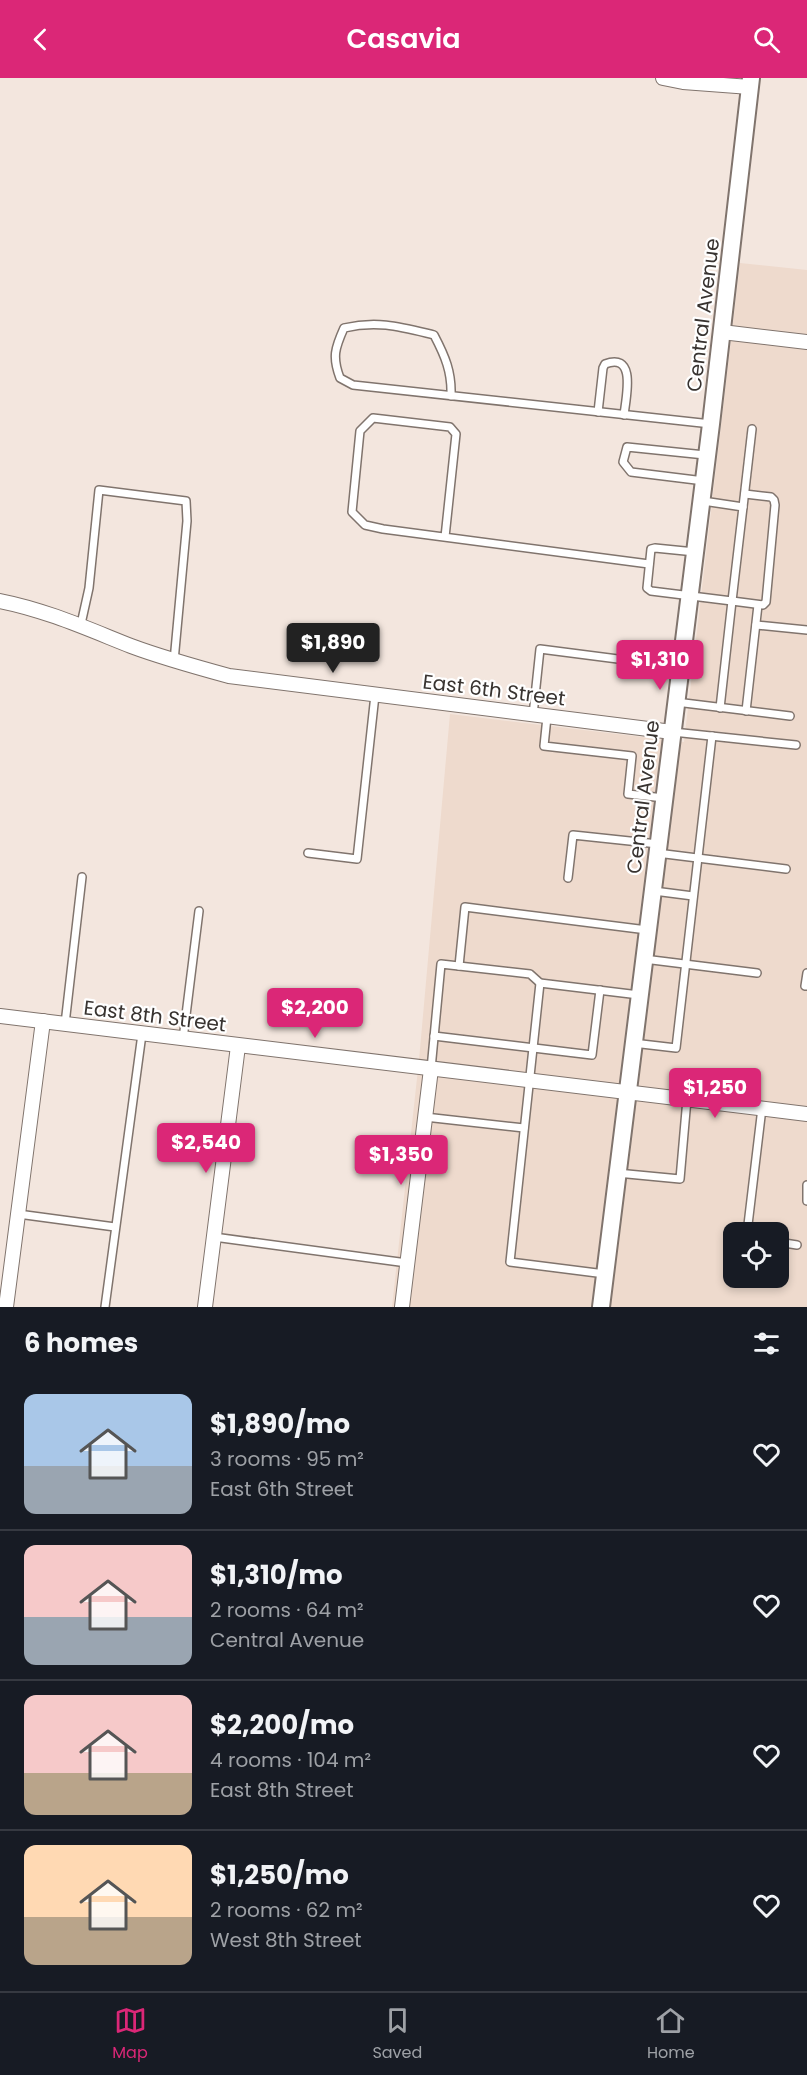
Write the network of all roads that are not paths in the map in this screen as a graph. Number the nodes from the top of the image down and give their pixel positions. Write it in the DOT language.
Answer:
graph roads {
  1 [pos="663,78"];
  2 [pos="751,82"];
  3 [pos="722,332"];
  4 [pos="807,342"];
  5 [pos="451,396"];
  6 [pos="598,412"];
  7 [pos="624,415"];
  8 [pos="711,424"];
  9 [pos="752,429"];
  10 [pos="707,455"];
  11 [pos="704,481"];
  12 [pos="745,494"];
  13 [pos="701,501"];
  14 [pos="743,507"];
  15 [pos="445,537"];
  16 [pos="695,552"];
  17 [pos="649,564"];
  18 [pos="690,596"];
  19 [pos="0,601"];
  20 [pos="732,601"];
  21 [pos="758,605"];
  22 [pos="81,624"];
  23 [pos="756,625"];
  24 [pos="807,630"];
  25 [pos="174,661"];
  26 [pos="681,667"];
  27 [pos="375,695"];
  28 [pos="676,702"];
  29 [pos="720,708"];
  30 [pos="746,711"];
  31 [pos="540,716"];
  32 [pos="790,716"];
  33 [pos="672,732"];
  34 [pos="712,736"];
  35 [pos="796,746"];
  36 [pos="664,798"];
  37 [pos="657,849"];
  38 [pos="308,853"];
  39 [pos="698,858"];
  40 [pos="786,869"];
  41 [pos="82,877"];
  42 [pos="568,878"];
  43 [pos="652,891"];
  44 [pos="693,896"];
  45 [pos="200,911"];
  46 [pos="647,930"];
  47 [pos="644,959"];
  48 [pos="686,964"];
  49 [pos="459,966"];
  50 [pos="807,972"];
  51 [pos="757,973"];
  52 [pos="540,983"];
  53 [pos="807,986"];
  54 [pos="600,990"];
  55 [pos="639,995"];
  56 [pos="0,1016"];
  57 [pos="43,1021"];
  58 [pos="65,1024"];
  59 [pos="141,1034"];
  60 [pos="434,1036"];
  61 [pos="183,1039"];
  62 [pos="633,1043"];
  63 [pos="238,1046"];
  64 [pos="533,1048"];
  65 [pos="431,1069"];
  66 [pos="530,1080"];
  67 [pos="627,1092"];
  68 [pos="687,1099"];
  69 [pos="762,1108"];
  70 [pos="807,1114"];
  71 [pos="425,1117"];
  72 [pos="524,1128"];
  73 [pos="617,1173"];
  74 [pos="807,1185"];
  75 [pos="807,1201"];
  76 [pos="18,1214"];
  77 [pos="748,1222"];
  78 [pos="115,1227"];
  79 [pos="214,1238"];
  80 [pos="789,1244"];
  81 [pos="797,1245"];
  82 [pos="407,1263"];
  83 [pos="605,1274"];
  84 [pos="6,1307"];
  85 [pos="105,1307"];
  86 [pos="205,1307"];
  87 [pos="402,1307"];
  88 [pos="601,1307"];
  1 -- 2 [label="street"];
  2 -- 3 [label="street, Central Avenue"];
  3 -- 4 [label="street"];
  3 -- 8 [label="street, Central Avenue"];
  5 -- 5 [label="lane"];
  5 -- 6 [label="lane"];
  6 -- 7 [label="lane"];
  6 -- 7 [label="lane"];
  7 -- 8 [label="lane"];
  8 -- 10 [label="street, Central Avenue"];
  9 -- 12 [label="lane"];
  10 -- 11 [label="street, Central Avenue"];
  10 -- 11 [label="lane"];
  11 -- 13 [label="street, Central Avenue"];
  12 -- 14 [label="lane"];
  12 -- 21 [label="lane"];
  13 -- 14 [label="lane"];
  13 -- 16 [label="street, Central Avenue"];
  14 -- 20 [label="lane"];
  15 -- 15 [label="lane"];
  15 -- 17 [label="lane"];
  16 -- 17 [label="lane"];
  16 -- 18 [label="street, Central Avenue"];
  17 -- 18 [label="lane"];
  18 -- 20 [label="lane"];
  18 -- 26 [label="street, Central Avenue"];
  19 -- 22 [label="street, East 6th Street"];
  20 -- 21 [label="lane"];
  20 -- 29 [label="lane"];
  21 -- 23 [label="lane"];
  22 -- 25 [label="street, East 6th Street"];
  22 -- 25 [label="lane"];
  23 -- 24 [label="lane"];
  23 -- 30 [label="lane"];
  25 -- 27 [label="street, East 6th Street"];
  26 -- 28 [label="street, Central Avenue"];
  26 -- 31 [label="lane"];
  27 -- 31 [label="street, East 6th Street"];
  27 -- 38 [label="lane"];
  28 -- 29 [label="lane"];
  28 -- 33 [label="street, Central Avenue"];
  29 -- 30 [label="lane"];
  30 -- 32 [label="lane"];
  31 -- 33 [label="street, East 6th Street"];
  31 -- 36 [label="lane"];
  33 -- 34 [label="lane"];
  33 -- 36 [label="street, Central Avenue"];
  34 -- 35 [label="lane"];
  34 -- 39 [label="lane"];
  36 -- 37 [label="street, Central Avenue"];
  37 -- 39 [label="lane"];
  37 -- 42 [label="lane"];
  37 -- 43 [label="street, Central Avenue"];
  39 -- 40 [label="lane"];
  39 -- 44 [label="lane"];
  41 -- 58 [label="lane"];
  43 -- 44 [label="lane"];
  43 -- 46 [label="street, Central Avenue"];
  44 -- 48 [label="lane"];
  45 -- 61 [label="lane"];
  46 -- 47 [label="street, Central Avenue"];
  46 -- 49 [label="lane"];
  47 -- 48 [label="lane"];
  47 -- 55 [label="street, Central Avenue"];
  48 -- 51 [label="lane"];
  48 -- 62 [label="lane"];
  49 -- 52 [label="lane"];
  49 -- 60 [label="lane"];
  50 -- 53 [label="lane"];
  52 -- 54 [label="lane"];
  52 -- 64 [label="lane"];
  54 -- 55 [label="lane"];
  54 -- 64 [label="lane"];
  55 -- 62 [label="street, Central Avenue"];
  56 -- 57 [label="street, East 8th Street"];
  57 -- 58 [label="street, East 8th Street"];
  57 -- 76 [label="street"];
  58 -- 59 [label="street, East 8th Street"];
  59 -- 61 [label="street, East 8th Street"];
  59 -- 78 [label="lane"];
  60 -- 64 [label="lane"];
  60 -- 65 [label="lane"];
  61 -- 63 [label="street, East 8th Street"];
  62 -- 67 [label="street, Central Avenue"];
  63 -- 65 [label="street, East 8th Street"];
  63 -- 79 [label="street"];
  64 -- 66 [label="lane"];
  65 -- 66 [label="street, East 8th Street"];
  65 -- 71 [label="street"];
  66 -- 67 [label="street, East 8th Street"];
  66 -- 72 [label="lane"];
  67 -- 68 [label="street, East 8th Street"];
  67 -- 73 [label="street, Central Avenue"];
  68 -- 69 [label="street, East 8th Street"];
  68 -- 73 [label="lane"];
  69 -- 70 [label="street, East 8th Street"];
  69 -- 77 [label="lane"];
  71 -- 72 [label="lane"];
  71 -- 82 [label="street"];
  72 -- 83 [label="lane"];
  73 -- 83 [label="street, Central Avenue"];
  74 -- 75 [label="lane"];
  76 -- 78 [label="lane"];
  76 -- 84 [label="street"];
  78 -- 85 [label="lane"];
  79 -- 82 [label="lane"];
  79 -- 86 [label="street"];
  80 -- 81 [label="lane"];
  82 -- 87 [label="street"];
  83 -- 88 [label="street, Central Avenue"];
}
